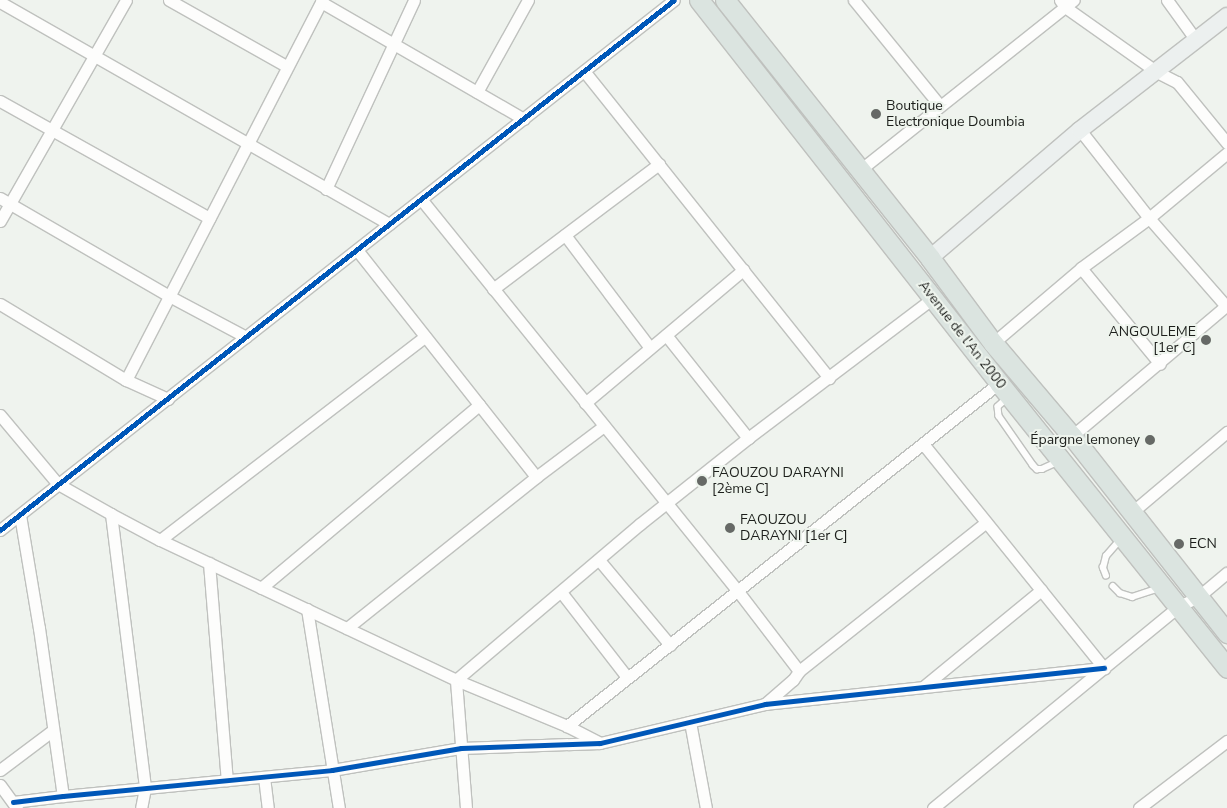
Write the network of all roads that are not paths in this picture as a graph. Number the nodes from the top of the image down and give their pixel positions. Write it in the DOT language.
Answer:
graph roads {
  1 [pos="126,0"];
  2 [pos="169,0"];
  3 [pos="414,0"];
  4 [pos="528,0"];
  5 [pos="674,0"];
  6 [pos="699,0"];
  7 [pos="725,0"];
  8 [pos="854,0"];
  9 [pos="1167,0"];
  10 [pos="322,1"];
  11 [pos="0,2"];
  12 [pos="1066,2"];
  13 [pos="1227,16"];
  14 [pos="1196,40"];
  15 [pos="393,43"];
  16 [pos="94,56"];
  17 [pos="286,66"];
  18 [pos="584,71"];
  19 [pos="1157,72"];
  20 [pos="478,92"];
  21 [pos="0,100"];
  22 [pos="940,106"];
  23 [pos="524,118"];
  24 [pos="52,130"];
  25 [pos="1080,130"];
  26 [pos="1227,143"];
  27 [pos="247,144"];
  28 [pos="1227,153"];
  29 [pos="659,164"];
  30 [pos="860,170"];
  31 [pos="326,189"];
  32 [pos="421,199"];
  33 [pos="5,201"];
  34 [pos="208,218"];
  35 [pos="1149,218"];
  36 [pos="0,221"];
  37 [pos="390,224"];
  38 [pos="565,235"];
  39 [pos="357,250"];
  40 [pos="930,258"];
  41 [pos="1081,268"];
  42 [pos="743,270"];
  43 [pos="493,289"];
  44 [pos="169,296"];
  45 [pos="933,298"];
  46 [pos="0,304"];
  47 [pos="1226,306"];
  48 [pos="666,335"];
  49 [pos="246,337"];
  50 [pos="425,337"];
  51 [pos="993,343"];
  52 [pos="650,348"];
  53 [pos="1160,364"];
  54 [pos="829,378"];
  55 [pos="126,380"];
  56 [pos="1004,389"];
  57 [pos="168,399"];
  58 [pos="585,403"];
  59 [pos="479,405"];
  60 [pos="0,415"];
  61 [pos="604,426"];
  62 [pos="1227,432"];
  63 [pos="1072,436"];
  64 [pos="748,438"];
  65 [pos="924,445"];
  66 [pos="1062,461"];
  67 [pos="536,477"];
  68 [pos="58,484"];
  69 [pos="666,503"];
  70 [pos="1131,513"];
  71 [pos="111,514"];
  72 [pos="20,515"];
  73 [pos="986,522"];
  74 [pos="0,530"];
  75 [pos="1123,537"];
  76 [pos="160,540"];
  77 [pos="599,560"];
  78 [pos="209,563"];
  79 [pos="1227,573"];
  80 [pos="1106,576"];
  81 [pos="1113,586"];
  82 [pos="1163,587"];
  83 [pos="262,588"];
  84 [pos="737,590"];
  85 [pos="1041,590"];
  86 [pos="561,592"];
  87 [pos="1198,597"];
  88 [pos="1179,606"];
  89 [pos="306,609"];
  90 [pos="347,628"];
  91 [pos="1227,633"];
  92 [pos="670,645"];
  93 [pos="1104,668"];
  94 [pos="1227,668"];
  95 [pos="799,671"];
  96 [pos="627,677"];
  97 [pos="456,680"];
  98 [pos="923,687"];
  99 [pos="765,704"];
  100 [pos="690,722"];
  101 [pos="567,726"];
  102 [pos="54,730"];
  103 [pos="1227,741"];
  104 [pos="600,743"];
  105 [pos="462,748"];
  106 [pos="0,770"];
  107 [pos="332,770"];
  108 [pos="264,777"];
  109 [pos="227,780"];
  110 [pos="0,785"];
  111 [pos="145,788"];
  112 [pos="63,796"];
  113 [pos="15,805"];
  114 [pos="141,808"];
  115 [pos="268,808"];
  116 [pos="339,808"];
  117 [pos="466,808"];
  118 [pos="706,808"];
  119 [pos="933,808"];
  120 [pos="1138,808"];
  1 -- 16 [label="street"];
  2 -- 17 [label="street"];
  3 -- 15 [label="street"];
  4 -- 20 [label="street"];
  5 -- 18 [label="street"];
  6 -- 45 [label="main road, Avenue de l'An 2000"];
  7 -- 30 [label="main road, Avenue de l'An 2000"];
  8 -- 22 [label="street"];
  9 -- 14 [label="street"];
  10 -- 15 [label="street"];
  10 -- 17 [label="street"];
  11 -- 16 [label="street"];
  12 -- 19 [label="street"];
  12 -- 22 [label="street"];
  13 -- 14 [label="street"];
  14 -- 19 [label="street"];
  15 -- 20 [label="street"];
  15 -- 31 [label="street"];
  16 -- 24 [label="street"];
  16 -- 27 [label="street"];
  17 -- 27 [label="street"];
  18 -- 23 [label="street"];
  18 -- 29 [label="street"];
  19 -- 25 [label="street"];
  19 -- 26 [label="street"];
  20 -- 23 [label="street"];
  21 -- 24 [label="street"];
  22 -- 30 [label="street"];
  23 -- 32 [label="street"];
  24 -- 33 [label="street"];
  24 -- 34 [label="street"];
  25 -- 35 [label="street"];
  25 -- 40 [label="street"];
  27 -- 31 [label="street"];
  27 -- 34 [label="street"];
  28 -- 35 [label="street"];
  29 -- 38 [label="street"];
  29 -- 42 [label="street"];
  30 -- 40 [label="main road, Avenue de l'An 2000"];
  31 -- 37 [label="street"];
  32 -- 37 [label="street"];
  32 -- 43 [label="street"];
  33 -- 36 [label="street"];
  33 -- 44 [label="street"];
  34 -- 44 [label="street"];
  35 -- 41 [label="street"];
  35 -- 47 [label="street"];
  37 -- 39 [label="street"];
  38 -- 43 [label="street"];
  38 -- 52 [label="street"];
  39 -- 49 [label="street"];
  39 -- 50 [label="street"];
  40 -- 51 [label="main road, Avenue de l'An 2000"];
  41 -- 51 [label="street"];
  41 -- 53 [label="street"];
  42 -- 48 [label="street"];
  42 -- 54 [label="street"];
  43 -- 58 [label="street"];
  44 -- 49 [label="street"];
  44 -- 55 [label="street"];
  45 -- 54 [label="street"];
  45 -- 56 [label="main road, Avenue de l'An 2000"];
  46 -- 55 [label="street"];
  47 -- 53 [label="street"];
  48 -- 52 [label="street"];
  48 -- 64 [label="street"];
  49 -- 57 [label="street"];
  50 -- 59 [label="street"];
  50 -- 76 [label="street"];
  51 -- 63 [label="main road, Avenue de l'An 2000"];
  52 -- 58 [label="street"];
  53 -- 63 [label="street"];
  54 -- 64 [label="street"];
  55 -- 57 [label="street"];
  56 -- 65 [label="street"];
  56 -- 66 [label="main road, Avenue de l'An 2000"];
  56 -- 66 [label="lane"];
  57 -- 68 [label="street"];
  58 -- 61 [label="street"];
  59 -- 67 [label="street"];
  59 -- 83 [label="street"];
  60 -- 68 [label="street"];
  61 -- 67 [label="street"];
  61 -- 69 [label="street"];
  62 -- 70 [label="street"];
  63 -- 70 [label="main road, Avenue de l'An 2000"];
  64 -- 69 [label="street"];
  65 -- 73 [label="street"];
  65 -- 84 [label="street"];
  66 -- 75 [label="main road, Avenue de l'An 2000"];
  67 -- 90 [label="street"];
  68 -- 71 [label="street"];
  68 -- 72 [label="street"];
  69 -- 77 [label="street"];
  69 -- 84 [label="street"];
  70 -- 87 [label="main road, Avenue de l'An 2000"];
  71 -- 76 [label="street"];
  71 -- 111 [label="street"];
  72 -- 74 [label="street"];
  72 -- 102 [label="street"];
  73 -- 85 [label="street"];
  73 -- 95 [label="street"];
  75 -- 80 [label="lane"];
  75 -- 82 [label="main road, Avenue de l'An 2000"];
  76 -- 78 [label="street"];
  77 -- 86 [label="street"];
  77 -- 92 [label="street"];
  78 -- 83 [label="street"];
  78 -- 109 [label="street"];
  79 -- 87 [label="street"];
  81 -- 82 [label="lane"];
  82 -- 88 [label="main road, Avenue de l'An 2000"];
  83 -- 89 [label="street"];
  84 -- 92 [label="street"];
  84 -- 95 [label="street"];
  85 -- 93 [label="street"];
  85 -- 98 [label="street"];
  86 -- 96 [label="street"];
  86 -- 97 [label="street"];
  87 -- 88 [label="street"];
  87 -- 91 [label="main road, Avenue de l'An 2000"];
  88 -- 93 [label="street"];
  88 -- 94 [label="main road, Avenue de l'An 2000"];
  89 -- 90 [label="street"];
  89 -- 107 [label="street"];
  90 -- 97 [label="street"];
  92 -- 96 [label="street"];
  93 -- 98 [label="street"];
  93 -- 119 [label="street"];
  95 -- 99 [label="street"];
  96 -- 101 [label="street"];
  97 -- 101 [label="street"];
  97 -- 105 [label="street"];
  98 -- 99 [label="street"];
  99 -- 100 [label="street"];
  100 -- 104 [label="street"];
  100 -- 118 [label="street"];
  101 -- 104 [label="street"];
  102 -- 106 [label="street"];
  102 -- 112 [label="street"];
  103 -- 120 [label="street"];
  104 -- 105 [label="street"];
  105 -- 107 [label="street"];
  105 -- 117 [label="street"];
  107 -- 108 [label="street"];
  107 -- 116 [label="street"];
  108 -- 109 [label="street"];
  108 -- 115 [label="street"];
  109 -- 111 [label="street"];
  110 -- 113 [label="street"];
  111 -- 112 [label="street"];
  111 -- 114 [label="street"];
  112 -- 113 [label="street"];
}
